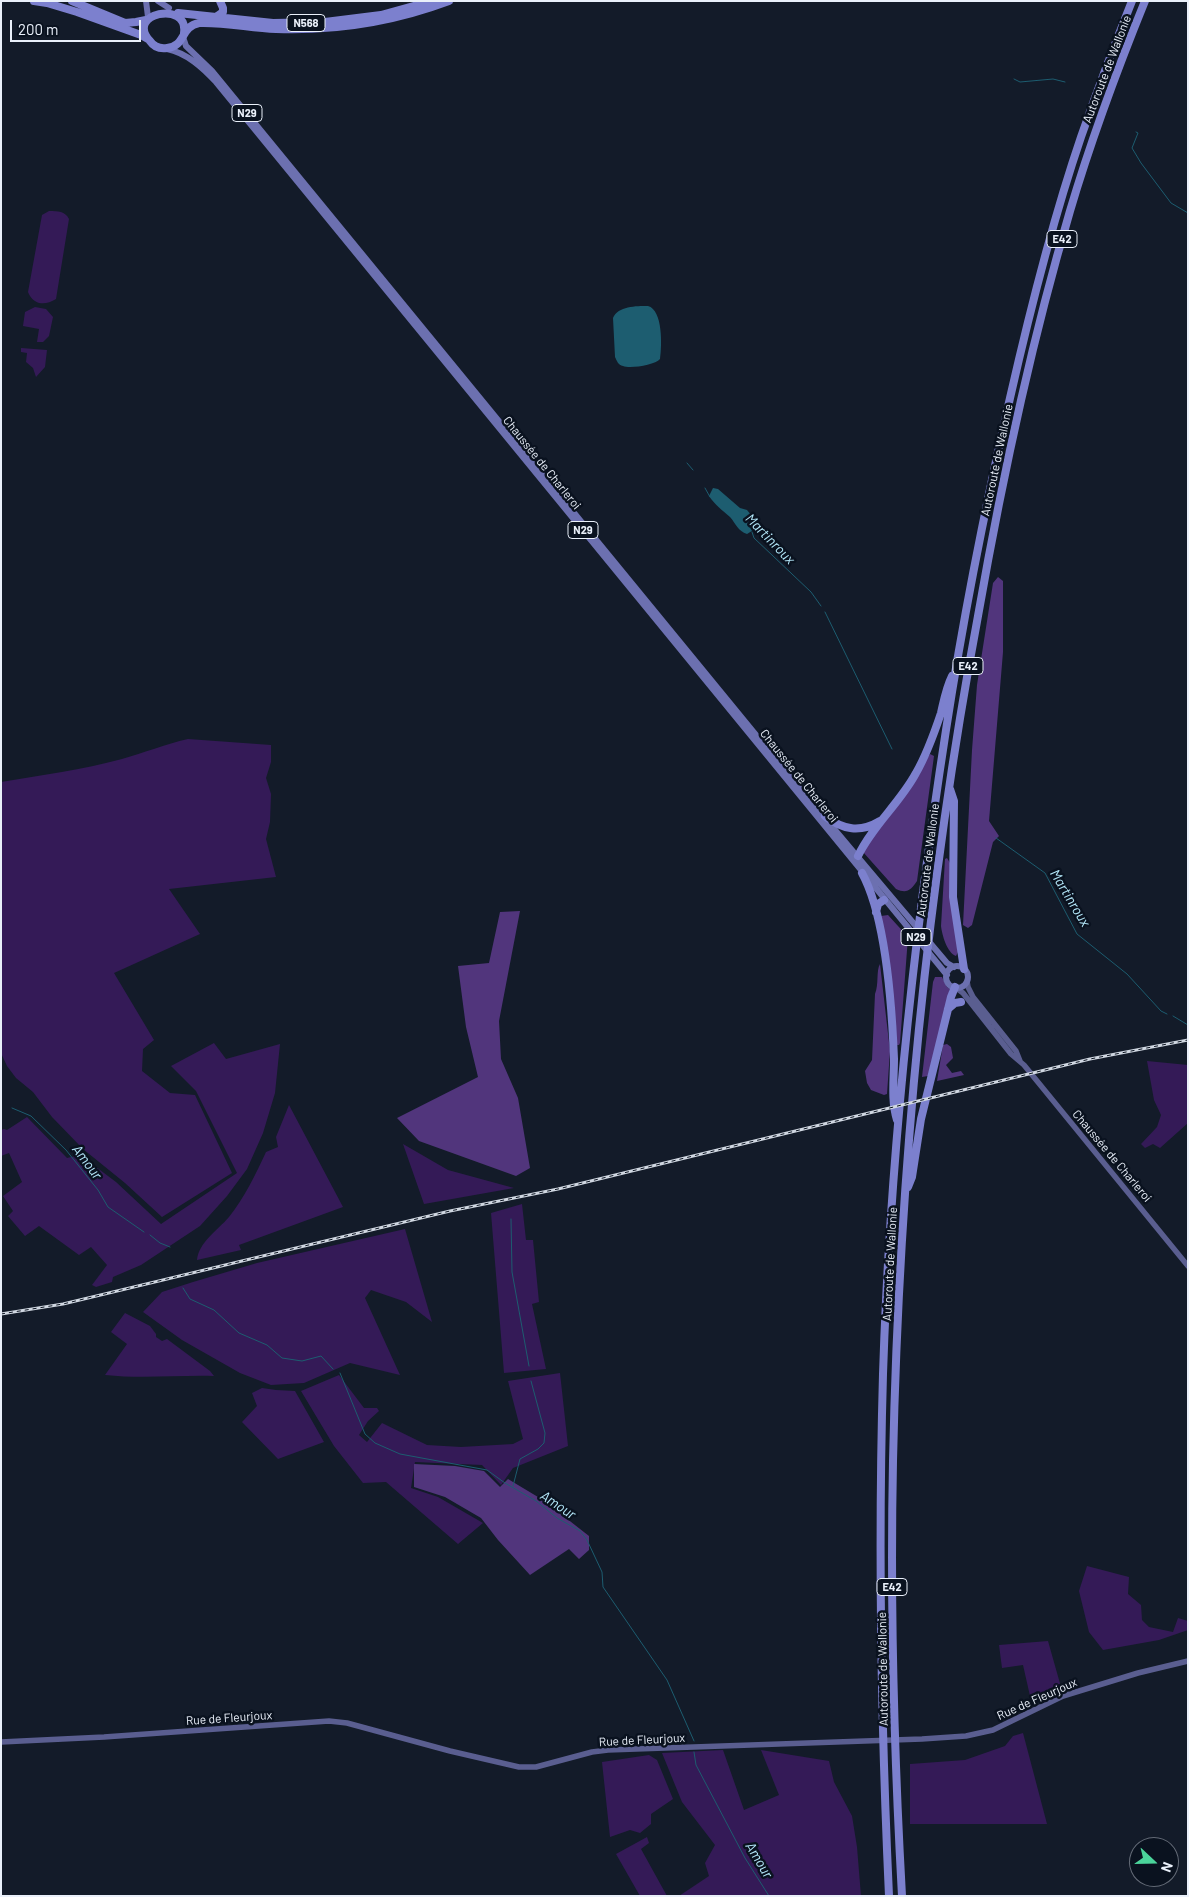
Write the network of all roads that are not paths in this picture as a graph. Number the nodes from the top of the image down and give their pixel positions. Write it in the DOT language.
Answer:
graph roads {
  1 [pos="34,1"];
  2 [pos="72,1"];
  3 [pos="146,1"];
  4 [pos="158,1"];
  5 [pos="220,1"];
  6 [pos="432,1"];
  7 [pos="449,1"];
  8 [pos="1132,1"];
  9 [pos="1145,1"];
  10 [pos="169,8"];
  11 [pos="178,13"];
  12 [pos="216,17"];
  13 [pos="147,18"];
  14 [pos="184,35"];
  15 [pos="148,39"];
  16 [pos="165,48"];
  17 [pos="308,192"];
  18 [pos="335,224"];
  19 [pos="955,670"];
  20 [pos="949,786"];
  21 [pos="824,816"];
  22 [pos="884,819"];
  23 [pos="858,856"];
  24 [pos="860,870"];
  25 [pos="884,900"];
  26 [pos="896,902"];
  27 [pos="876,912"];
  28 [pos="954,967"];
  29 [pos="964,969"];
  30 [pos="947,975"];
  31 [pos="967,981"];
  32 [pos="955,987"];
  33 [pos="961,1002"];
  34 [pos="948,1009"];
  35 [pos="988,1025"];
  36 [pos="1001,1037"];
  37 [pos="898,1083"];
  38 [pos="905,1195"];
  39 [pos="1188,1266"];
  40 [pos="1188,1661"];
  41 [pos="1,1742"];
  42 [pos="889,1896"];
  43 [pos="902,1896"];
  1 -- 15 [label="highway"];
  2 -- 13 [label="highway"];
  3 -- 13 [label="main road"];
  4 -- 10 [label="main road"];
  5 -- 12 [label="highway"];
  6 -- 12 [label="highway, N568"];
  7 -- 14 [label="highway, N568"];
  8 -- 19 [label="highway, Autoroute de Wallonie / E42"];
  9 -- 20 [label="highway, Autoroute de Wallonie / E42"];
  10 -- 11 [label="highway"];
  10 -- 13 [label="highway"];
  11 -- 12 [label="highway, N568"];
  11 -- 14 [label="highway"];
  13 -- 15 [label="highway"];
  14 -- 16 [label="highway"];
  14 -- 17 [label="main road, Chaussée de Charleroi / N29"];
  15 -- 16 [label="highway"];
  16 -- 17 [label="main road, Chaussée de Charleroi / N29"];
  17 -- 18 [label="main road, Chaussée de Charleroi / N29"];
  18 -- 21 [label="main road, Chaussée de Charleroi / N29"];
  18 -- 24 [label="main road, Chaussée de Charleroi / N29"];
  19 -- 22 [label="highway"];
  19 -- 37 [label="highway, Autoroute de Wallonie / E42"];
  20 -- 29 [label="highway"];
  20 -- 38 [label="highway, Autoroute de Wallonie / E42"];
  21 -- 22 [label="highway"];
  21 -- 23 [label="main road, Chaussée de Charleroi / N29"];
  22 -- 23 [label="highway"];
  23 -- 24 [label="main road"];
  23 -- 26 [label="main road, Chaussée de Charleroi / N29"];
  24 -- 25 [label="main road, Chaussée de Charleroi / N29"];
  24 -- 27 [label="highway"];
  25 -- 26 [label="main road"];
  25 -- 27 [label="highway"];
  25 -- 30 [label="main road, Chaussée de Charleroi / N29"];
  26 -- 28 [label="main road, Chaussée de Charleroi / N29"];
  27 -- 37 [label="highway"];
  28 -- 29 [label="main road"];
  28 -- 30 [label="main road"];
  29 -- 31 [label="main road, N29"];
  30 -- 32 [label="main road, N29"];
  31 -- 32 [label="main road"];
  31 -- 36 [label="street, N29"];
  32 -- 34 [label="highway"];
  32 -- 35 [label="street, N29"];
  33 -- 34 [label="highway"];
  33 -- 35 [label="street"];
  34 -- 38 [label="highway"];
  35 -- 36 [label="street, N29"];
  36 -- 39 [label="street, Chaussée de Charleroi / N29"];
  37 -- 42 [label="highway, Autoroute de Wallonie / E42"];
  38 -- 43 [label="highway, Autoroute de Wallonie / E42"];
  40 -- 41 [label="street, Rue de Fleurjoux"];
}
